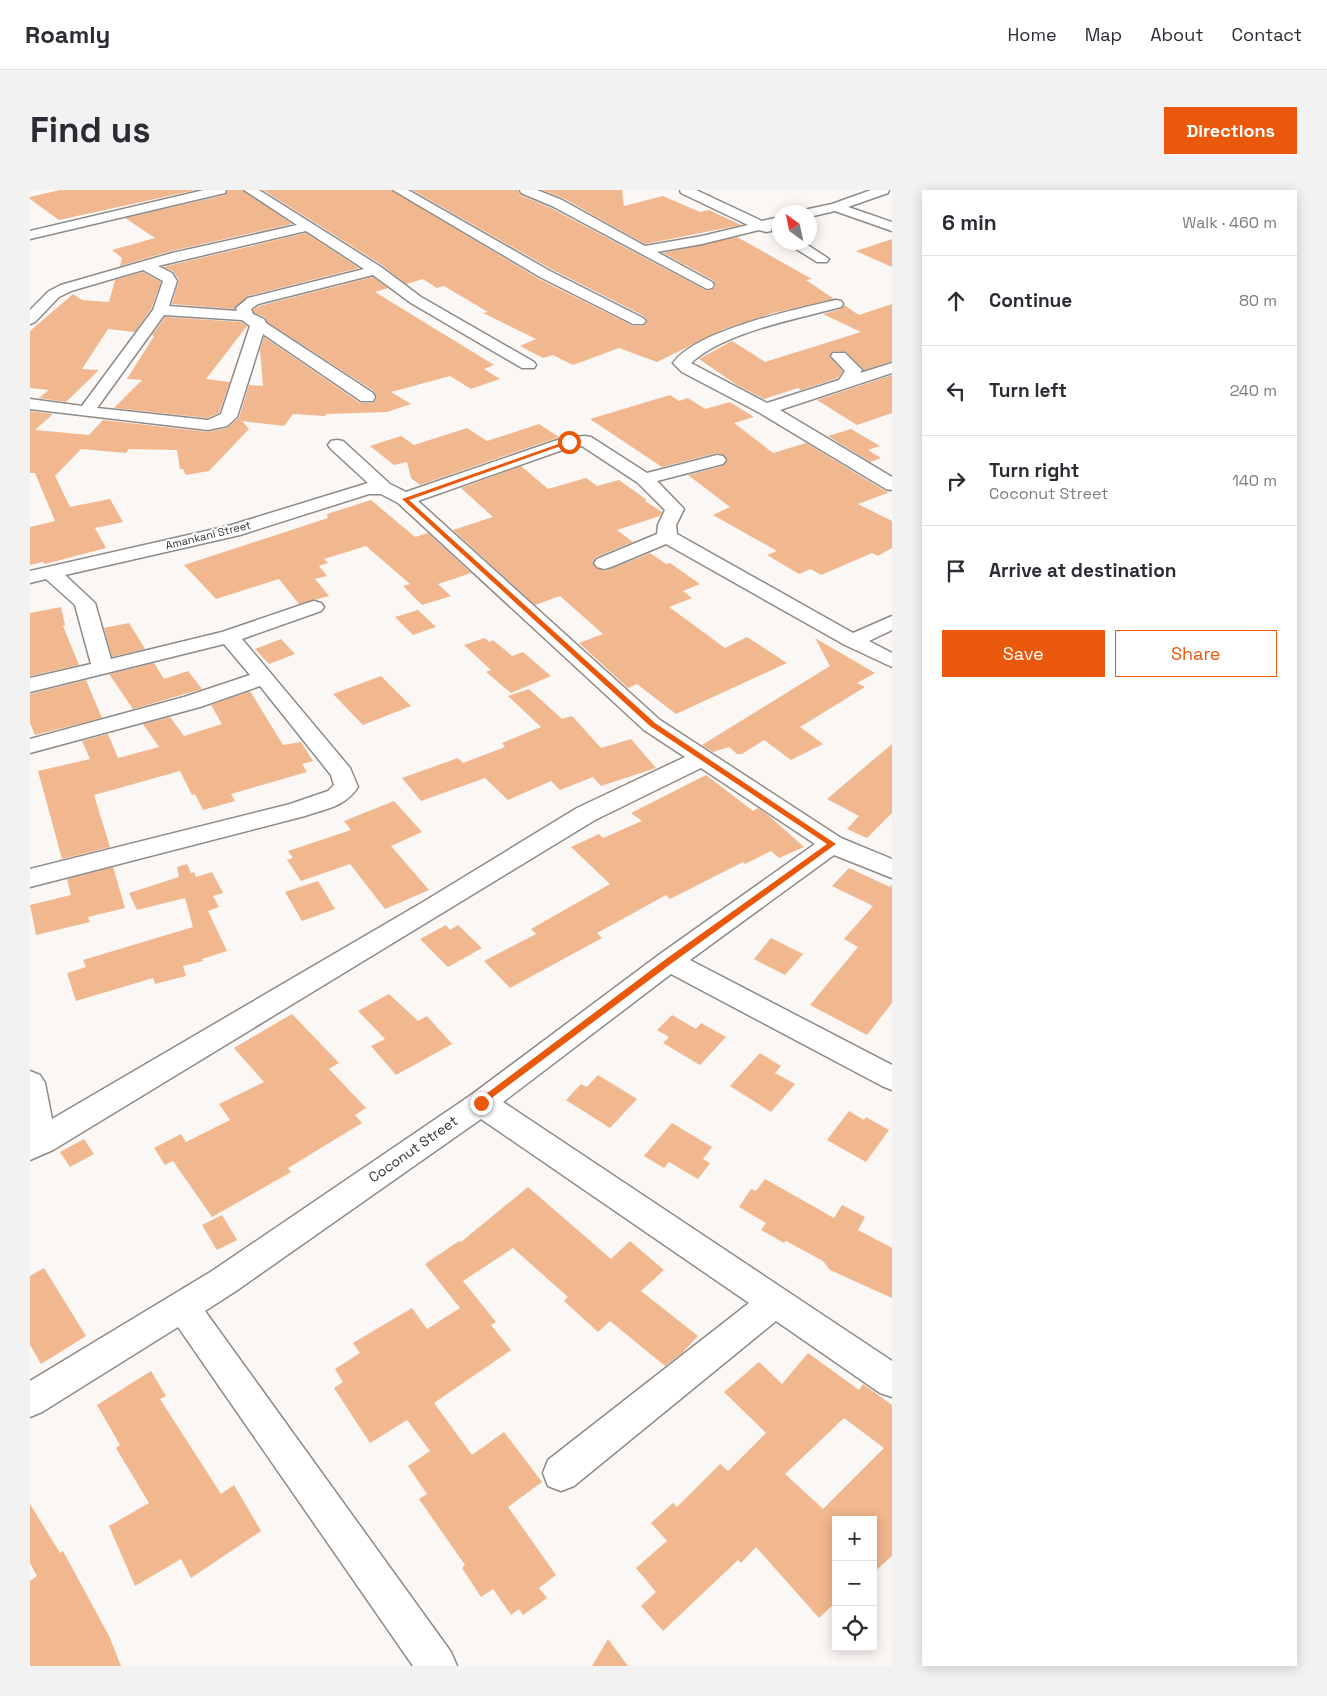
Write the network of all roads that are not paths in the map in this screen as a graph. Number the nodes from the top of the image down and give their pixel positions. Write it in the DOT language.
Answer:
graph roads {
  1 [pos="220,190"];
  2 [pos="250,190"];
  3 [pos="398,190"];
  4 [pos="526,190"];
  5 [pos="686,190"];
  6 [pos="879,190"];
  7 [pos="836,206"];
  8 [pos="817,211"];
  9 [pos="772,223"];
  10 [pos="762,226"];
  11 [pos="308,227"];
  12 [pos="892,227"];
  13 [pos="772,232"];
  14 [pos="30,235"];
  15 [pos="644,250"];
  16 [pos="806,250"];
  17 [pos="822,259"];
  18 [pos="146,266"];
  19 [pos="376,270"];
  20 [pos="707,285"];
  21 [pos="836,304"];
  22 [pos="160,310"];
  23 [pos="30,319"];
  24 [pos="253,319"];
  25 [pos="638,321"];
  26 [pos="839,356"];
  27 [pos="528,365"];
  28 [pos="892,368"];
  29 [pos="845,384"];
  30 [pos="367,397"];
  31 [pos="30,404"];
  32 [pos="766,409"];
  33 [pos="86,412"];
  34 [pos="337,445"];
  35 [pos="717,460"];
  36 [pos="892,464"];
  37 [pos="869,471"];
  38 [pos="644,480"];
  39 [pos="892,485"];
  40 [pos="384,488"];
  41 [pos="405,499"];
  42 [pos="667,537"];
  43 [pos="604,563"];
  44 [pos="51,573"];
  45 [pos="30,577"];
  46 [pos="314,607"];
  47 [pos="892,622"];
  48 [pos="229,637"];
  49 [pos="852,641"];
  50 [pos="892,661"];
  51 [pos="102,667"];
  52 [pos="264,677"];
  53 [pos="30,685"];
  54 [pos="30,746"];
  55 [pos="702,758"];
  56 [pos="832,844"];
  57 [pos="892,869"];
  58 [pos="30,878"];
  59 [pos="669,961"];
  60 [pos="892,1078"];
  61 [pos="30,1083"];
  62 [pos="481,1103"];
  63 [pos="36,1144"];
  64 [pos="775,1302"];
  65 [pos="182,1306"];
  66 [pos="892,1381"];
  67 [pos="30,1400"];
  68 [pos="561,1473"];
  69 [pos="437,1666"];
  1 -- 14 [label="street"];
  2 -- 11 [label="street"];
  3 -- 25 [label="street"];
  4 -- 15 [label="street"];
  5 -- 10 [label="street"];
  6 -- 7 [label="street"];
  7 -- 8 [label="street"];
  7 -- 12 [label="street"];
  9 -- 10 [label="street"];
  10 -- 13 [label="street"];
  10 -- 15 [label="street"];
  11 -- 18 [label="street"];
  11 -- 19 [label="street"];
  15 -- 20 [label="street"];
  16 -- 17 [label="street"];
  18 -- 22 [label="street"];
  18 -- 23 [label="street"];
  19 -- 24 [label="street"];
  19 -- 27 [label="street"];
  21 -- 32 [label="street"];
  22 -- 24 [label="street"];
  22 -- 33 [label="street"];
  24 -- 30 [label="street"];
  24 -- 33 [label="street"];
  26 -- 29 [label="street"];
  28 -- 29 [label="street"];
  29 -- 32 [label="street"];
  31 -- 33 [label="street"];
  32 -- 37 [label="street"];
  34 -- 40 [label="street"];
  35 -- 38 [label="street"];
  36 -- 37 [label="street"];
  37 -- 39 [label="street"];
  38 -- 41 [label="street"];
  38 -- 42 [label="street"];
  40 -- 41 [label="street"];
  40 -- 44 [label="street, Amankani Street"];
  41 -- 55 [label="street"];
  42 -- 43 [label="street"];
  42 -- 49 [label="street"];
  44 -- 45 [label="street, Amankani Street"];
  44 -- 51 [label="street"];
  46 -- 48 [label="street"];
  47 -- 49 [label="street"];
  48 -- 51 [label="street"];
  48 -- 52 [label="street"];
  49 -- 50 [label="street"];
  51 -- 53 [label="street"];
  52 -- 54 [label="street"];
  52 -- 58 [label="street"];
  55 -- 56 [label="street"];
  55 -- 63 [label="street"];
  56 -- 57 [label="street"];
  56 -- 59 [label="street, Coconut Street"];
  59 -- 60 [label="street"];
  59 -- 62 [label="street, Coconut Street"];
  61 -- 63 [label="street"];
  62 -- 64 [label="street"];
  62 -- 65 [label="street, Coconut Street"];
  64 -- 66 [label="street"];
  64 -- 68 [label="street"];
  65 -- 67 [label="street, Coconut Street"];
  65 -- 69 [label="street"];
}
